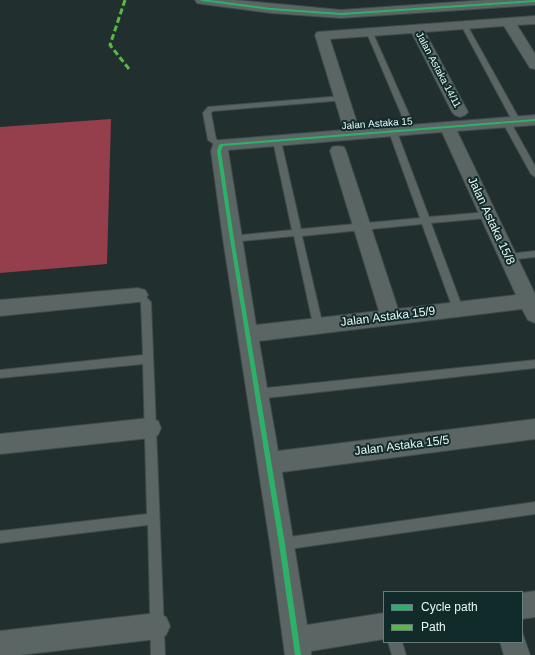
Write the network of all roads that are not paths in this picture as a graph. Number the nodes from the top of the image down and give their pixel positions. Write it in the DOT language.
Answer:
graph roads {
  1 [pos="202,0"];
  2 [pos="535,1"];
  3 [pos="535,20"];
  4 [pos="508,22"];
  5 [pos="464,25"];
  6 [pos="416,28"];
  7 [pos="369,31"];
  8 [pos="535,66"];
  9 [pos="342,98"];
  10 [pos="460,112"];
  11 [pos="535,120"];
  12 [pos="512,122"];
  13 [pos="447,127"];
  14 [pos="412,130"];
  15 [pos="393,132"];
  16 [pos="353,135"];
  17 [pos="277,141"];
  18 [pos="221,145"];
  19 [pos="338,151"];
  20 [pos="535,174"];
  21 [pos="488,215"];
  22 [pos="426,221"];
  23 [pos="362,227"];
  24 [pos="297,234"];
  25 [pos="232,239"];
  26 [pos="535,254"];
  27 [pos="508,257"];
  28 [pos="138,295"];
  29 [pos="0,308"];
  30 [pos="532,308"];
  31 [pos="458,309"];
  32 [pos="390,317"];
  33 [pos="318,326"];
  34 [pos="249,334"];
  35 [pos="148,360"];
  36 [pos="535,364"];
  37 [pos="0,374"];
  38 [pos="257,394"];
  39 [pos="150,428"];
  40 [pos="535,429"];
  41 [pos="0,444"];
  42 [pos="268,463"];
  43 [pos="535,508"];
  44 [pos="153,519"];
  45 [pos="0,537"];
  46 [pos="282,544"];
  47 [pos="535,604"];
  48 [pos="523,606"];
  49 [pos="157,626"];
  50 [pos="383,626"];
  51 [pos="395,643"];
  52 [pos="513,643"];
  53 [pos="0,644"];
  54 [pos="58,646"];
  55 [pos="297,648"];
  56 [pos="158,655"];
  57 [pos="399,655"];
  58 [pos="517,655"];
  1 -- 2 [label="street"];
  3 -- 4 [label="street"];
  4 -- 5 [label="street"];
  4 -- 8 [label="street"];
  5 -- 6 [label="street"];
  5 -- 12 [label="lane"];
  6 -- 7 [label="street"];
  6 -- 10 [label="street, Jalan Astaka 14/11"];
  7 -- 9 [label="street"];
  7 -- 14 [label="lane"];
  9 -- 16 [label="street"];
  9 -- 18 [label="lane"];
  11 -- 12 [label="street, Jalan Astaka 15"];
  12 -- 13 [label="street, Jalan Astaka 15"];
  12 -- 20 [label="lane"];
  13 -- 14 [label="street, Jalan Astaka 15"];
  13 -- 21 [label="street, Jalan Astaka 15/8"];
  14 -- 15 [label="street, Jalan Astaka 15"];
  15 -- 16 [label="street, Jalan Astaka 15"];
  15 -- 22 [label="lane"];
  16 -- 17 [label="street, Jalan Astaka 15"];
  17 -- 18 [label="street, Jalan Astaka 15"];
  17 -- 24 [label="lane"];
  18 -- 25 [label="street"];
  19 -- 23 [label="street"];
  21 -- 22 [label="lane"];
  21 -- 27 [label="street, Jalan Astaka 15/8"];
  22 -- 23 [label="lane"];
  22 -- 31 [label="lane"];
  23 -- 24 [label="lane"];
  23 -- 32 [label="street"];
  24 -- 25 [label="lane"];
  24 -- 33 [label="lane"];
  25 -- 34 [label="street"];
  26 -- 27 [label="lane"];
  27 -- 30 [label="street, Jalan Astaka 15/8"];
  28 -- 29 [label="street"];
  28 -- 35 [label="lane"];
  30 -- 31 [label="street, Jalan Astaka 15/9"];
  31 -- 32 [label="street, Jalan Astaka 15/9"];
  32 -- 33 [label="street, Jalan Astaka 15/9"];
  33 -- 34 [label="street, Jalan Astaka 15/9"];
  34 -- 38 [label="street"];
  35 -- 37 [label="lane"];
  35 -- 39 [label="lane"];
  36 -- 38 [label="lane"];
  38 -- 42 [label="street"];
  39 -- 41 [label="street"];
  39 -- 44 [label="lane"];
  40 -- 42 [label="street, Jalan Astaka 15/5"];
  42 -- 46 [label="street"];
  43 -- 46 [label="lane"];
  44 -- 45 [label="lane"];
  44 -- 49 [label="lane"];
  46 -- 55 [label="street"];
  47 -- 48 [label="street"];
  49 -- 54 [label="street"];
  49 -- 56 [label="lane"];
  50 -- 55 [label="street"];
  51 -- 57 [label="lane"];
  52 -- 58 [label="street"];
  53 -- 54 [label="street"];
}
